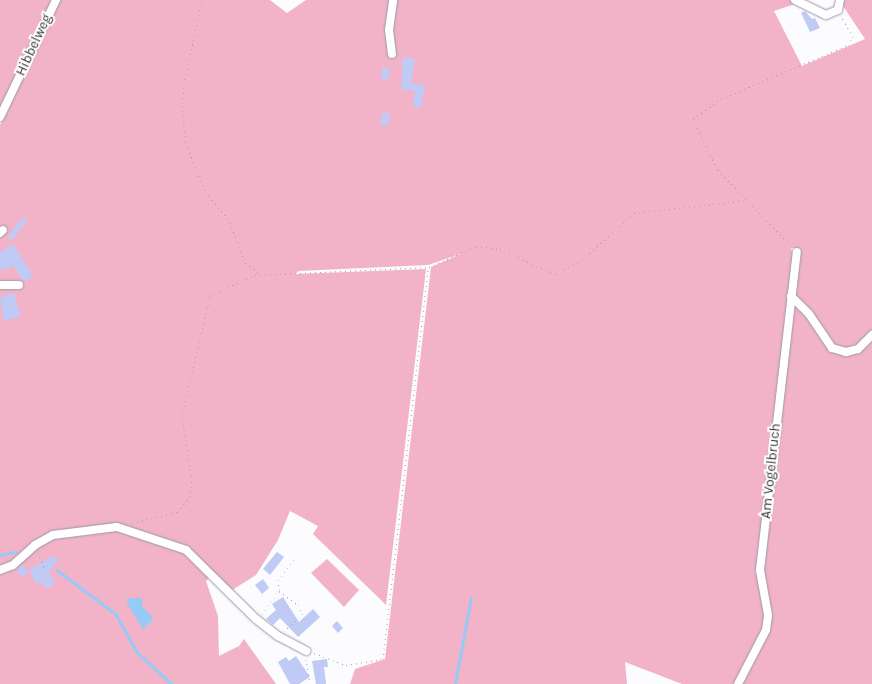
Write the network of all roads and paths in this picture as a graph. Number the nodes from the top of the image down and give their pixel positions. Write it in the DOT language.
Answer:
graph roads {
  1 [pos="56,0"];
  2 [pos="202,0"];
  3 [pos="393,0"];
  4 [pos="795,0"];
  5 [pos="840,0"];
  6 [pos="838,10"];
  7 [pos="392,54"];
  8 [pos="0,117"];
  9 [pos="748,200"];
  10 [pos="796,252"];
  11 [pos="428,267"];
  12 [pos="261,274"];
  13 [pos="0,285"];
  14 [pos="19,285"];
  15 [pos="791,296"];
  16 [pos="872,335"];
  17 [pos="117,527"];
  18 [pos="35,545"];
  19 [pos="294,559"];
  20 [pos="44,567"];
  21 [pos="0,570"];
  22 [pos="280,591"];
  23 [pos="257,620"];
  24 [pos="278,636"];
  25 [pos="306,651"];
  26 [pos="310,684"];
  27 [pos="738,684"];
  1 -- 8 [label="street, Hibbelweg"];
  2 -- 12 [label="path"];
  3 -- 7 [label="street"];
  4 -- 6 [label="street"];
  5 -- 6 [label="street"];
  6 -- 9 [label="path"];
  9 -- 10 [label="path"];
  9 -- 11 [label="path"];
  10 -- 15 [label="street, Am Vogelbruch"];
  11 -- 12 [label="path"];
  11 -- 25 [label="path"];
  12 -- 17 [label="path"];
  13 -- 14 [label="street"];
  15 -- 16 [label="street"];
  15 -- 27 [label="street, Am Vogelbruch"];
  17 -- 18 [label="street"];
  17 -- 23 [label="street"];
  18 -- 20 [label="path"];
  18 -- 21 [label="street"];
  19 -- 22 [label="path"];
  22 -- 23 [label="path"];
  22 -- 24 [label="path"];
  23 -- 24 [label="street"];
  24 -- 25 [label="street"];
  25 -- 26 [label="path"];
}
